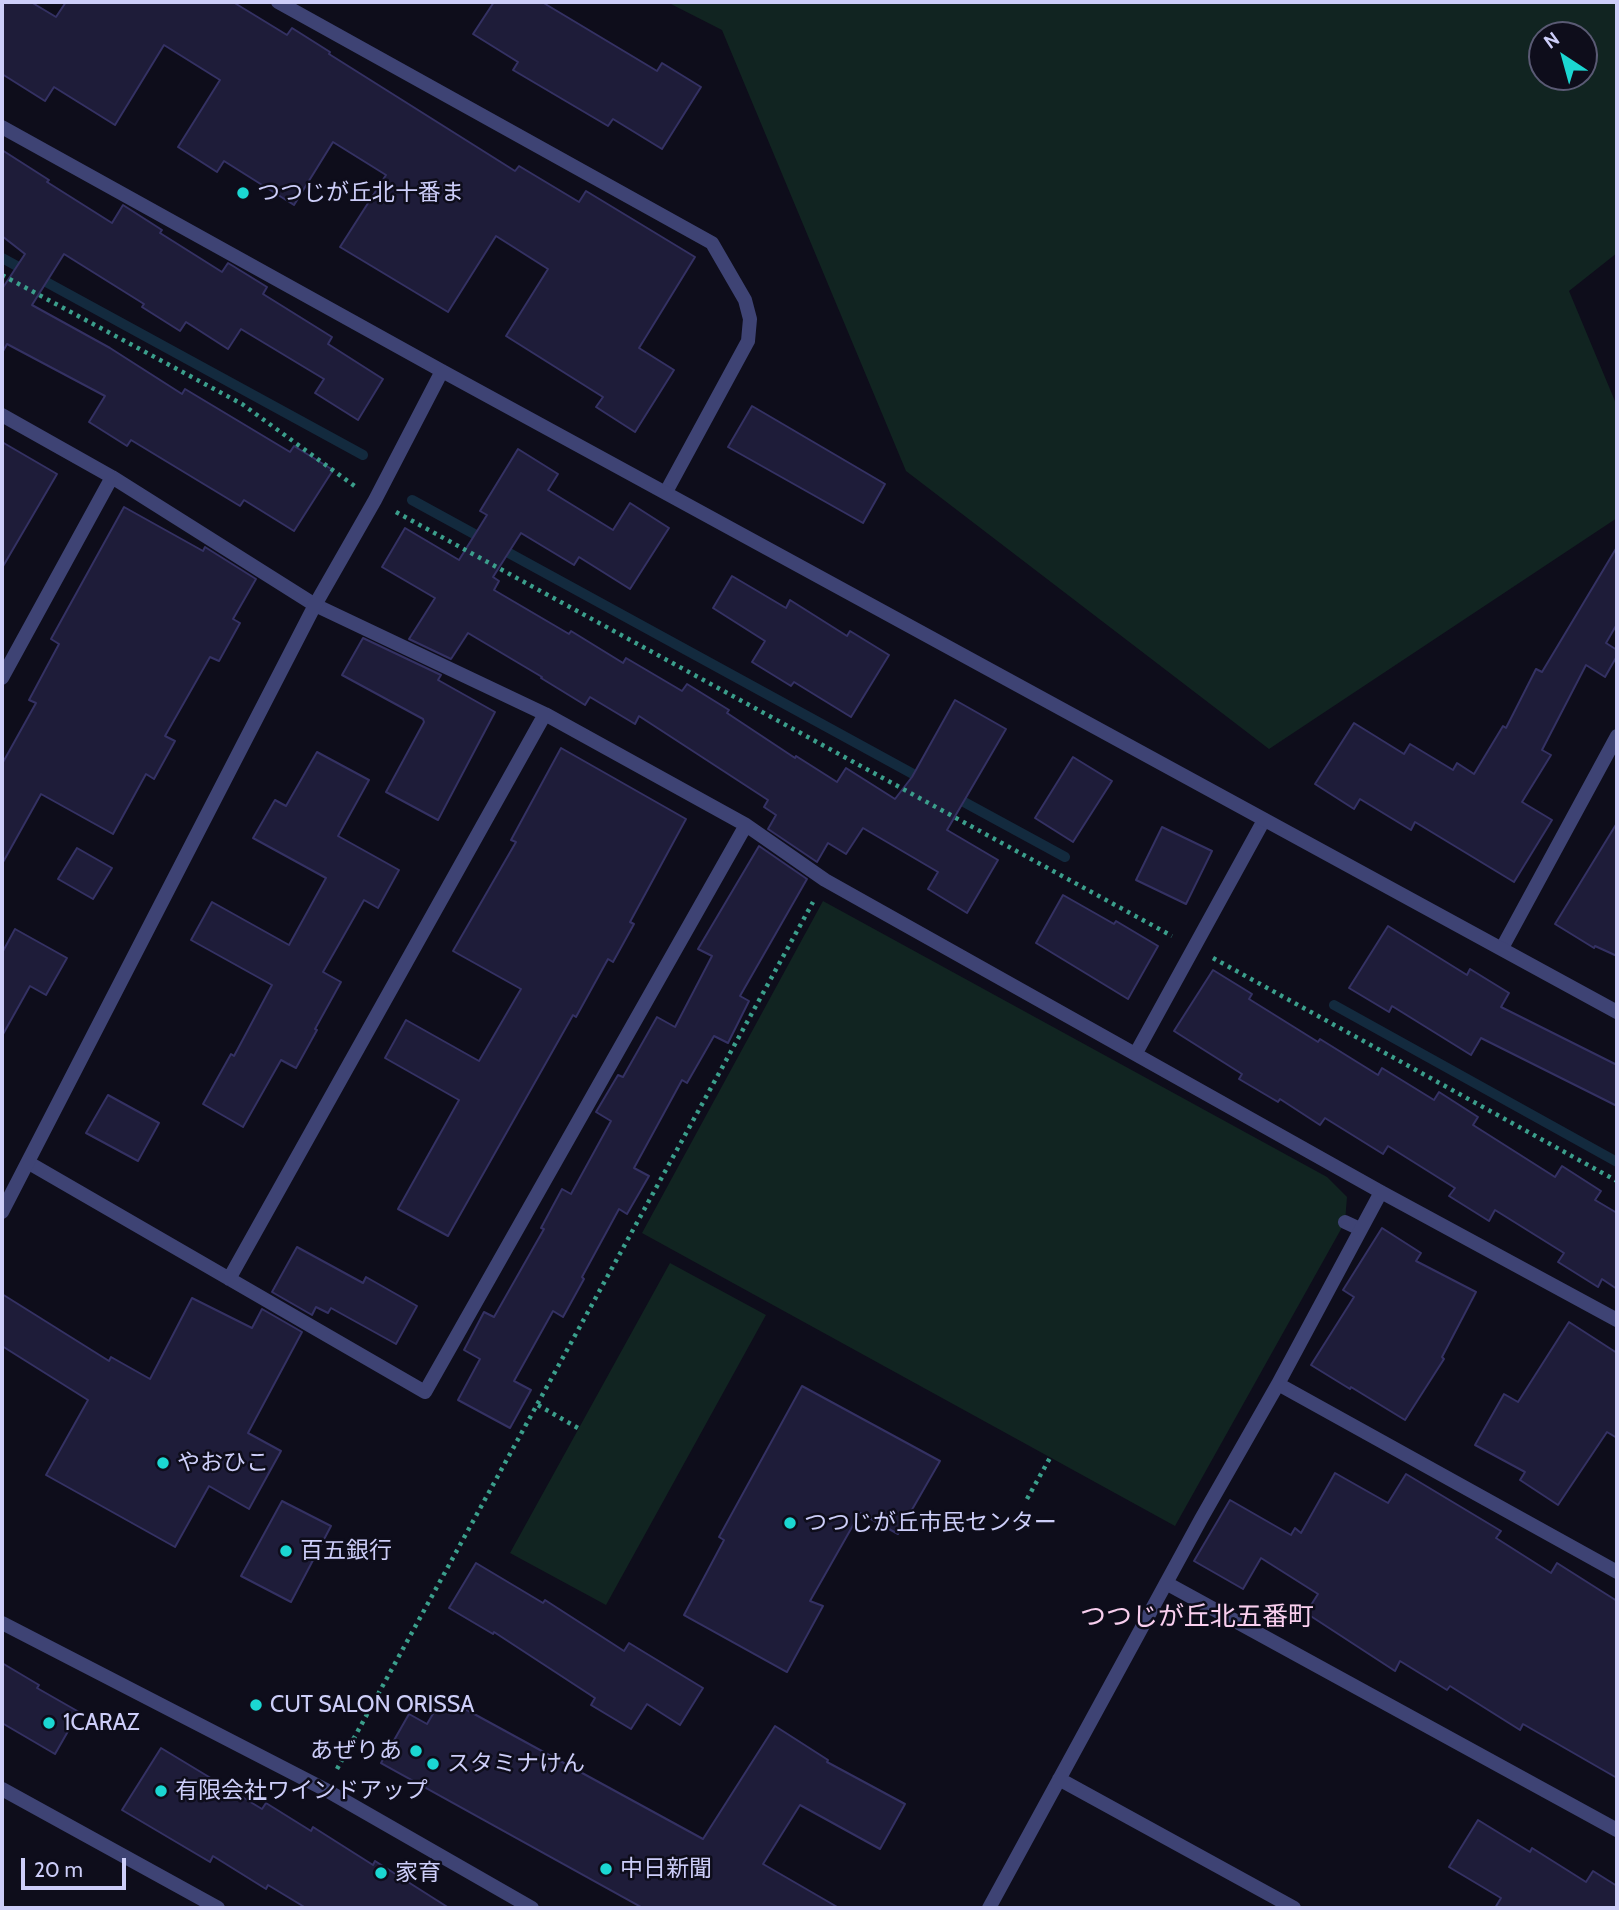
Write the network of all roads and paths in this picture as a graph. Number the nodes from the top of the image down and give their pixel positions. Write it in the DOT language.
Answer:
graph roads {
  1 [pos="278,2"];
  2 [pos="2,127"];
  3 [pos="2,275"];
  4 [pos="442,371"];
  5 [pos="2,415"];
  6 [pos="113,477"];
  7 [pos="666,492"];
  8 [pos="375,500"];
  9 [pos="314,605"];
  10 [pos="6,660"];
  11 [pos="2,678"];
  12 [pos="545,714"];
  13 [pos="1617,737"];
  14 [pos="1264,820"];
  15 [pos="746,825"];
  16 [pos="825,880"];
  17 [pos="1194,948"];
  18 [pos="1502,948"];
  19 [pos="1617,1012"];
  20 [pos="1136,1053"];
  21 [pos="29,1163"];
  22 [pos="1617,1181"];
  23 [pos="1381,1192"];
  24 [pos="2,1212"];
  25 [pos="1345,1222"];
  26 [pos="1360,1229"];
  27 [pos="229,1279"];
  28 [pos="1617,1320"];
  29 [pos="1278,1384"];
  30 [pos="538,1405"];
  31 [pos="578,1428"];
  32 [pos="1051,1456"];
  33 [pos="1027,1499"];
  34 [pos="1617,1572"];
  35 [pos="1166,1583"];
  36 [pos="2,1623"];
  37 [pos="1059,1779"];
  38 [pos="2,1789"];
  39 [pos="326,1790"];
  40 [pos="1617,1830"];
  41 [pos="218,1908"];
  42 [pos="532,1908"];
  43 [pos="989,1908"];
  44 [pos="1294,1908"];
  1 -- 7 [label="street"];
  2 -- 4 [label="street"];
  3 -- 8 [label="path"];
  4 -- 7 [label="street"];
  4 -- 8 [label="street"];
  5 -- 6 [label="street"];
  6 -- 9 [label="street"];
  6 -- 10 [label="street"];
  7 -- 14 [label="street"];
  8 -- 9 [label="street"];
  8 -- 17 [label="path"];
  9 -- 12 [label="street"];
  9 -- 21 [label="street"];
  10 -- 11 [label="street"];
  12 -- 15 [label="street"];
  12 -- 27 [label="street"];
  13 -- 18 [label="street"];
  14 -- 17 [label="street"];
  14 -- 18 [label="street"];
  15 -- 16 [label="street"];
  15 -- 27 [label="street"];
  16 -- 20 [label="street"];
  16 -- 30 [label="path"];
  17 -- 20 [label="street"];
  17 -- 22 [label="path"];
  18 -- 19 [label="street"];
  20 -- 23 [label="street"];
  21 -- 24 [label="street"];
  21 -- 27 [label="street"];
  23 -- 26 [label="street"];
  23 -- 28 [label="street"];
  25 -- 26 [label="street"];
  26 -- 29 [label="street"];
  29 -- 34 [label="street"];
  29 -- 35 [label="street"];
  30 -- 31 [label="path"];
  30 -- 39 [label="path"];
  32 -- 33 [label="path"];
  35 -- 37 [label="street"];
  35 -- 40 [label="street"];
  36 -- 39 [label="street"];
  37 -- 43 [label="street"];
  37 -- 44 [label="street"];
  38 -- 41 [label="street"];
  39 -- 42 [label="street"];
}
